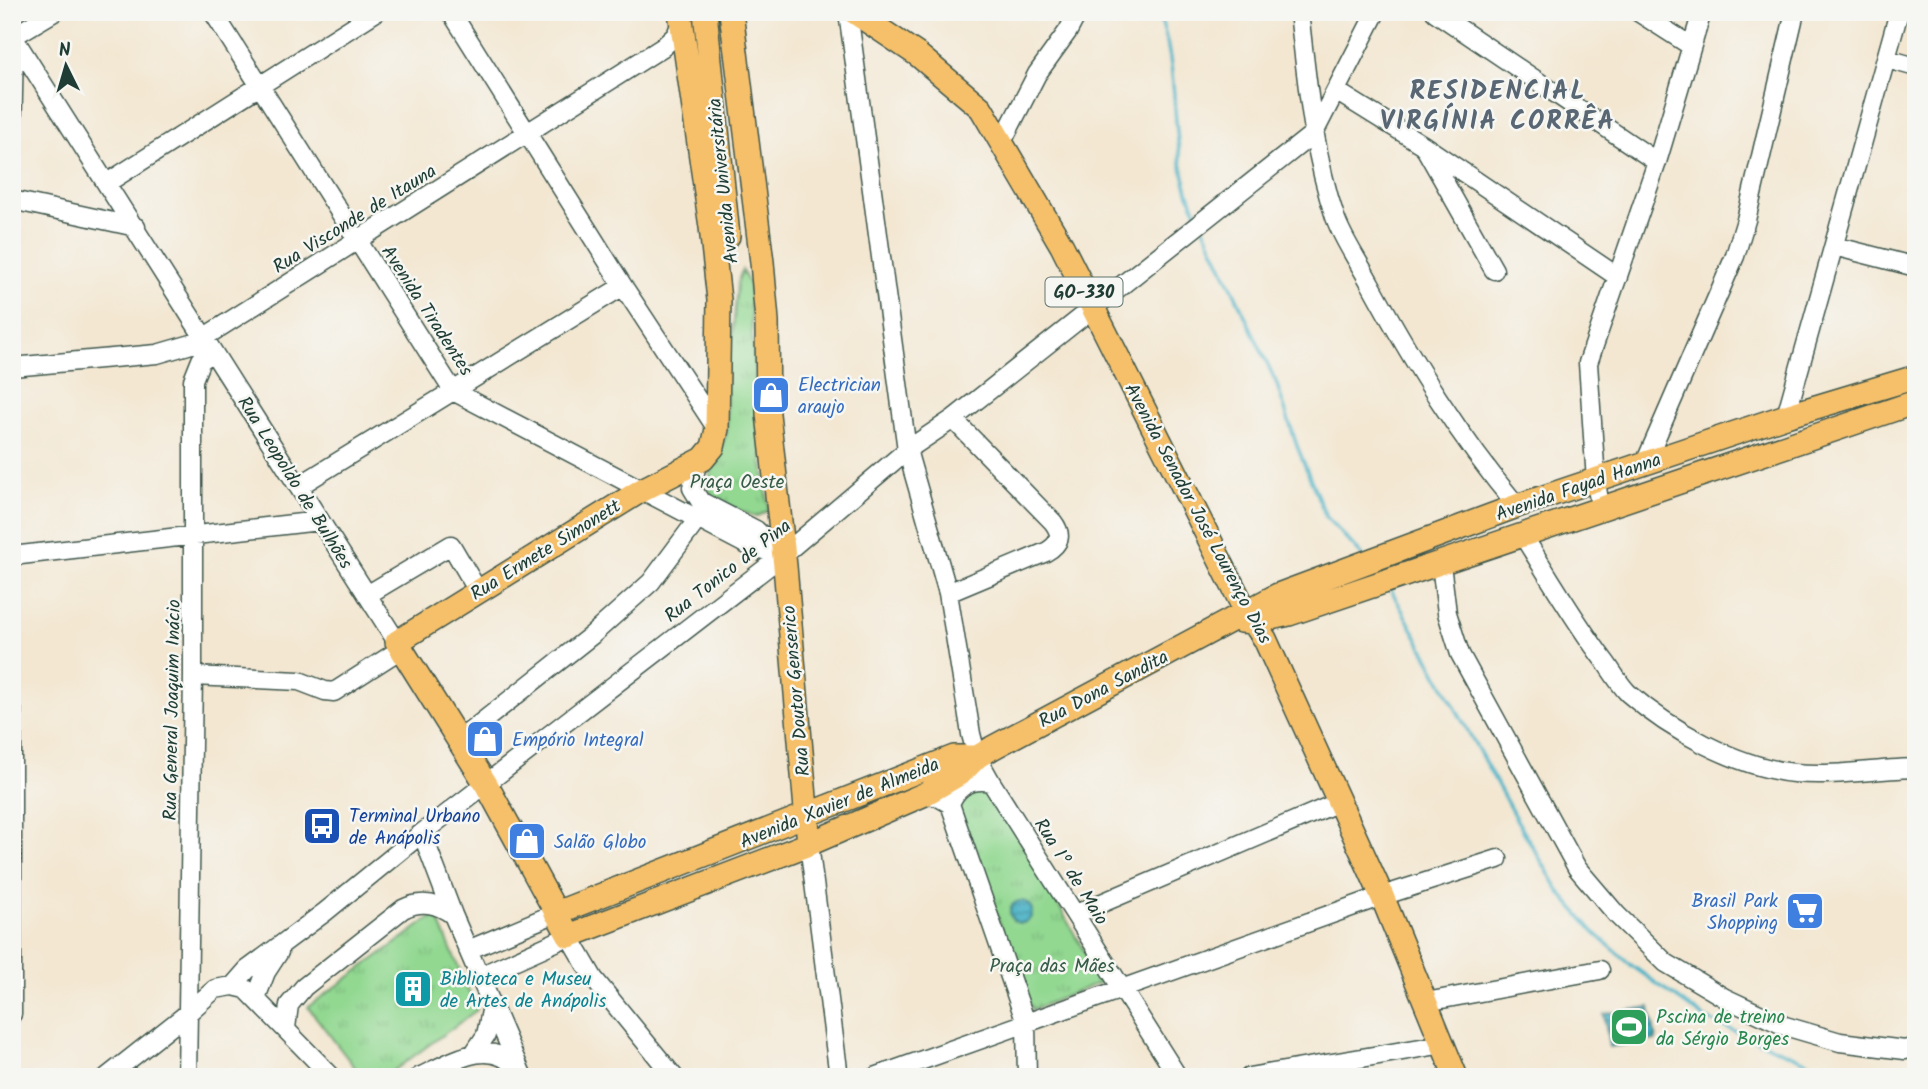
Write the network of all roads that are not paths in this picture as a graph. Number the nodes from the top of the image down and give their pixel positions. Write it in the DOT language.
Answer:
graph roads {
  1 [pos="54,12"];
  2 [pos="213,12"];
  3 [pos="376,12"];
  4 [pos="450,12"];
  5 [pos="705,12"];
  6 [pos="720,12"];
  7 [pos="731,12"];
  8 [pos="747,12"];
  9 [pos="848,12"];
  10 [pos="854,12"];
  11 [pos="1078,12"];
  12 [pos="1299,12"];
  13 [pos="1376,12"];
  14 [pos="1435,12"];
  15 [pos="1637,12"];
  16 [pos="1702,12"];
  17 [pos="1794,12"];
  18 [pos="1899,12"];
  19 [pos="681,16"];
  20 [pos="13,37"];
  21 [pos="1691,46"];
  22 [pos="1887,59"];
  23 [pos="1916,67"];
  24 [pos="260,86"];
  25 [pos="1336,92"];
  26 [pos="526,133"];
  27 [pos="1314,133"];
  28 [pos="1002,142"];
  29 [pos="1423,145"];
  30 [pos="12,146"];
  31 [pos="1657,162"];
  32 [pos="107,183"];
  33 [pos="12,200"];
  34 [pos="757,216"];
  35 [pos="136,228"];
  36 [pos="358,240"];
  37 [pos="1834,246"];
  38 [pos="1916,267"];
  39 [pos="1494,270"];
  40 [pos="1618,277"];
  41 [pos="622,286"];
  42 [pos="1092,308"];
  43 [pos="766,321"];
  44 [pos="208,344"];
  45 [pos="720,349"];
  46 [pos="12,367"];
  47 [pos="1916,377"];
  48 [pos="1887,386"];
  49 [pos="453,391"];
  50 [pos="1905,405"];
  51 [pos="1786,416"];
  52 [pos="953,419"];
  53 [pos="717,429"];
  54 [pos="907,450"];
  55 [pos="697,462"];
  56 [pos="1646,463"];
  57 [pos="1596,481"];
  58 [pos="299,486"];
  59 [pos="642,490"];
  60 [pos="1517,506"];
  61 [pos="1600,507"];
  62 [pos="698,519"];
  63 [pos="319,521"];
  64 [pos="1522,534"];
  65 [pos="194,535"];
  66 [pos="783,555"];
  67 [pos="12,556"];
  68 [pos="1441,564"];
  69 [pos="478,591"];
  70 [pos="948,593"];
  71 [pos="367,595"];
  72 [pos="1243,618"];
  73 [pos="399,645"];
  74 [pos="193,676"];
  75 [pos="12,709"];
  76 [pos="458,741"];
  77 [pos="977,757"];
  78 [pos="1916,768"];
  79 [pos="991,782"];
  80 [pos="486,784"];
  81 [pos="925,794"];
  82 [pos="1339,802"];
  83 [pos="950,804"];
  84 [pos="13,812"];
  85 [pos="806,816"];
  86 [pos="422,834"];
  87 [pos="808,844"];
  88 [pos="1498,859"];
  89 [pos="1382,896"];
  90 [pos="556,913"];
  91 [pos="1076,914"];
  92 [pos="453,915"];
  93 [pos="569,936"];
  94 [pos="287,941"];
  95 [pos="468,950"];
  96 [pos="1600,970"];
  97 [pos="480,976"];
  98 [pos="233,986"];
  99 [pos="304,987"];
  100 [pos="1121,989"];
  101 [pos="257,1000"];
  102 [pos="1426,1002"];
  103 [pos="492,1006"];
  104 [pos="188,1013"];
  105 [pos="12,1014"];
  106 [pos="1026,1023"];
  107 [pos="286,1028"];
  108 [pos="1444,1044"];
  109 [pos="1916,1047"];
  110 [pos="474,1053"];
  111 [pos="107,1077"];
  112 [pos="187,1077"];
  113 [pos="332,1077"];
  114 [pos="419,1077"];
  115 [pos="523,1077"];
  116 [pos="674,1077"];
  117 [pos="839,1077"];
  118 [pos="875,1077"];
  119 [pos="1027,1077"];
  120 [pos="1178,1077"];
  121 [pos="1249,1077"];
  122 [pos="1456,1077"];
  1 -- 20 [label="street"];
  2 -- 24 [label="street, Avenida Tiradentes"];
  3 -- 24 [label="street"];
  4 -- 26 [label="street"];
  5 -- 45 [label="main road, Avenida Universitária"];
  6 -- 43 [label="main road, Avenida Universitária"];
  7 -- 34 [label="main road, Avenida Universitária"];
  8 -- 34 [label="main road"];
  9 -- 54 [label="street, Rua 1º de Maio"];
  10 -- 28 [label="main road, Avenida Senador José Lourenço Dias / GO-330"];
  11 -- 28 [label="street"];
  12 -- 27 [label="street"];
  13 -- 25 [label="street"];
  14 -- 31 [label="street"];
  15 -- 21 [label="street"];
  16 -- 21 [label="street"];
  17 -- 56 [label="street"];
  18 -- 22 [label="street"];
  19 -- 26 [label="street, Rua Visconde de Itauna"];
  19 -- 45 [label="main road, Avenida Universitária"];
  20 -- 30 [label="street"];
  20 -- 32 [label="street, Rua Leopoldo de Bulhões"];
  21 -- 31 [label="street"];
  22 -- 23 [label="street"];
  22 -- 37 [label="street"];
  24 -- 32 [label="street"];
  24 -- 36 [label="street, Avenida Tiradentes"];
  25 -- 27 [label="street"];
  25 -- 29 [label="street"];
  26 -- 36 [label="street, Rua Visconde de Itauna"];
  26 -- 41 [label="street"];
  27 -- 42 [label="street, Rua Tonico de Pina"];
  27 -- 60 [label="street"];
  28 -- 42 [label="main road, Avenida Senador José Lourenço Dias / GO-330"];
  29 -- 39 [label="street"];
  29 -- 40 [label="street"];
  31 -- 40 [label="street"];
  32 -- 35 [label="street, Rua Leopoldo de Bulhões"];
  33 -- 35 [label="street"];
  34 -- 43 [label="main road, Avenida Universitária"];
  35 -- 44 [label="street, Rua Leopoldo de Bulhões"];
  36 -- 44 [label="street, Rua Visconde de Itauna"];
  36 -- 49 [label="street, Avenida Tiradentes"];
  37 -- 38 [label="street"];
  37 -- 51 [label="street"];
  40 -- 57 [label="street"];
  41 -- 49 [label="street"];
  41 -- 53 [label="street"];
  42 -- 52 [label="street, Rua Tonico de Pina"];
  42 -- 72 [label="main road, Avenida Senador José Lourenço Dias / GO-330"];
  43 -- 66 [label="main road, Avenida Universitária"];
  44 -- 46 [label="street, Rua Visconde de Itauna"];
  44 -- 58 [label="street, Rua Leopoldo de Bulhões"];
  44 -- 65 [label="street, Rua General Joaquim Inácio"];
  45 -- 53 [label="main road, Avenida Universitária"];
  47 -- 48 [label="main road, Avenida Fayad Hanna"];
  48 -- 50 [label="main road"];
  48 -- 51 [label="main road, Avenida Fayad Hanna"];
  49 -- 58 [label="street"];
  49 -- 59 [label="street, Avenida Tiradentes"];
  50 -- 61 [label="main road, Avenida Fayad Hanna"];
  51 -- 56 [label="main road, Avenida Fayad Hanna"];
  52 -- 54 [label="street, Rua Tonico de Pina"];
  52 -- 70 [label="street"];
  53 -- 55 [label="main road, Avenida Universitária"];
  54 -- 66 [label="street, Rua Tonico de Pina"];
  54 -- 70 [label="street, Rua 1º de Maio"];
  55 -- 59 [label="main road, Rua Ermete Simonett"];
  55 -- 66 [label="street"];
  56 -- 57 [label="main road, Avenida Fayad Hanna"];
  57 -- 60 [label="main road, Avenida Fayad Hanna"];
  57 -- 61 [label="street"];
  58 -- 63 [label="street, Rua Leopoldo de Bulhões"];
  59 -- 62 [label="street, Avenida Tiradentes"];
  59 -- 69 [label="main road, Rua Ermete Simonett"];
  60 -- 72 [label="main road, Avenida Fayad Hanna"];
  61 -- 64 [label="main road, Avenida Fayad Hanna"];
  62 -- 66 [label="street, Avenida Tiradentes"];
  62 -- 76 [label="street"];
  63 -- 65 [label="street"];
  63 -- 71 [label="street, Rua Leopoldo de Bulhões"];
  64 -- 68 [label="main road, Avenida Fayad Hanna"];
  64 -- 78 [label="street"];
  65 -- 67 [label="street"];
  65 -- 74 [label="street, Rua General Joaquim Inácio"];
  66 -- 80 [label="street, Rua Tonico de Pina"];
  66 -- 85 [label="main road, Rua Doutor Genserico"];
  68 -- 72 [label="main road, Avenida Fayad Hanna"];
  68 -- 109 [label="street"];
  69 -- 71 [label="street"];
  69 -- 73 [label="main road, Rua Ermete Simonett"];
  70 -- 77 [label="street, Rua 1º de Maio"];
  71 -- 73 [label="street, Rua Leopoldo de Bulhões"];
  72 -- 77 [label="main road, Rua Dona Sandita"];
  72 -- 82 [label="main road, Avenida Senador José Lourenço Dias / GO-330"];
  73 -- 74 [label="street, Rua Ermete Simonett"];
  73 -- 76 [label="main road, Rua Leopoldo de Bulhões"];
  74 -- 104 [label="street, Rua General Joaquim Inácio"];
  75 -- 84 [label="street"];
  76 -- 80 [label="main road, Rua Leopoldo de Bulhões"];
  77 -- 79 [label="street, Rua 1º de Maio"];
  77 -- 81 [label="main road, Avenida Xavier de Almeida"];
  77 -- 85 [label="main road, Avenida Xavier de Almeida"];
  79 -- 83 [label="street"];
  79 -- 91 [label="street, Rua 1º de Maio"];
  80 -- 86 [label="street, Rua Tonico de Pina"];
  80 -- 90 [label="main road, Rua Leopoldo de Bulhões"];
  81 -- 83 [label="street"];
  81 -- 87 [label="main road, Avenida Xavier de Almeida"];
  82 -- 89 [label="main road, Avenida Senador José Lourenço Dias / GO-330"];
  82 -- 91 [label="street"];
  83 -- 106 [label="street"];
  84 -- 105 [label="street"];
  85 -- 87 [label="main road, Rua Doutor Genserico"];
  85 -- 90 [label="main road, Avenida Xavier de Almeida"];
  86 -- 92 [label="street"];
  86 -- 94 [label="street, Rua Tonico de Pina"];
  87 -- 93 [label="main road, Avenida Xavier de Almeida"];
  87 -- 117 [label="street, Rua Doutor Genserico"];
  88 -- 89 [label="street"];
  89 -- 100 [label="street"];
  89 -- 102 [label="main road, Avenida Senador José Lourenço Dias / GO-330"];
  90 -- 93 [label="main road, Rua Leopoldo de Bulhões"];
  90 -- 95 [label="street, Avenida Xavier de Almeida"];
  91 -- 100 [label="street, Rua 1º de Maio"];
  92 -- 95 [label="street"];
  92 -- 99 [label="street"];
  93 -- 97 [label="street, Avenida Xavier de Almeida"];
  93 -- 116 [label="street"];
  94 -- 98 [label="street, Rua Tonico de Pina"];
  94 -- 101 [label="street, Rua Tonico de Pina"];
  95 -- 97 [label="street"];
  96 -- 102 [label="street"];
  97 -- 103 [label="street"];
  98 -- 101 [label="street"];
  98 -- 104 [label="street, Rua Tonico de Pina"];
  99 -- 101 [label="street"];
  99 -- 107 [label="street"];
  100 -- 106 [label="street"];
  100 -- 120 [label="street, Rua 1º de Maio"];
  101 -- 107 [label="street"];
  102 -- 108 [label="main road, Avenida Senador José Lourenço Dias / GO-330"];
  103 -- 110 [label="street"];
  103 -- 115 [label="street"];
  104 -- 111 [label="street"];
  104 -- 112 [label="street, Rua General Joaquim Inácio"];
  106 -- 118 [label="street"];
  106 -- 119 [label="street"];
  107 -- 113 [label="street"];
  108 -- 121 [label="street"];
  108 -- 122 [label="main road, Avenida Senador José Lourenço Dias / GO-330"];
  110 -- 114 [label="street"];
  110 -- 115 [label="street"];
}
